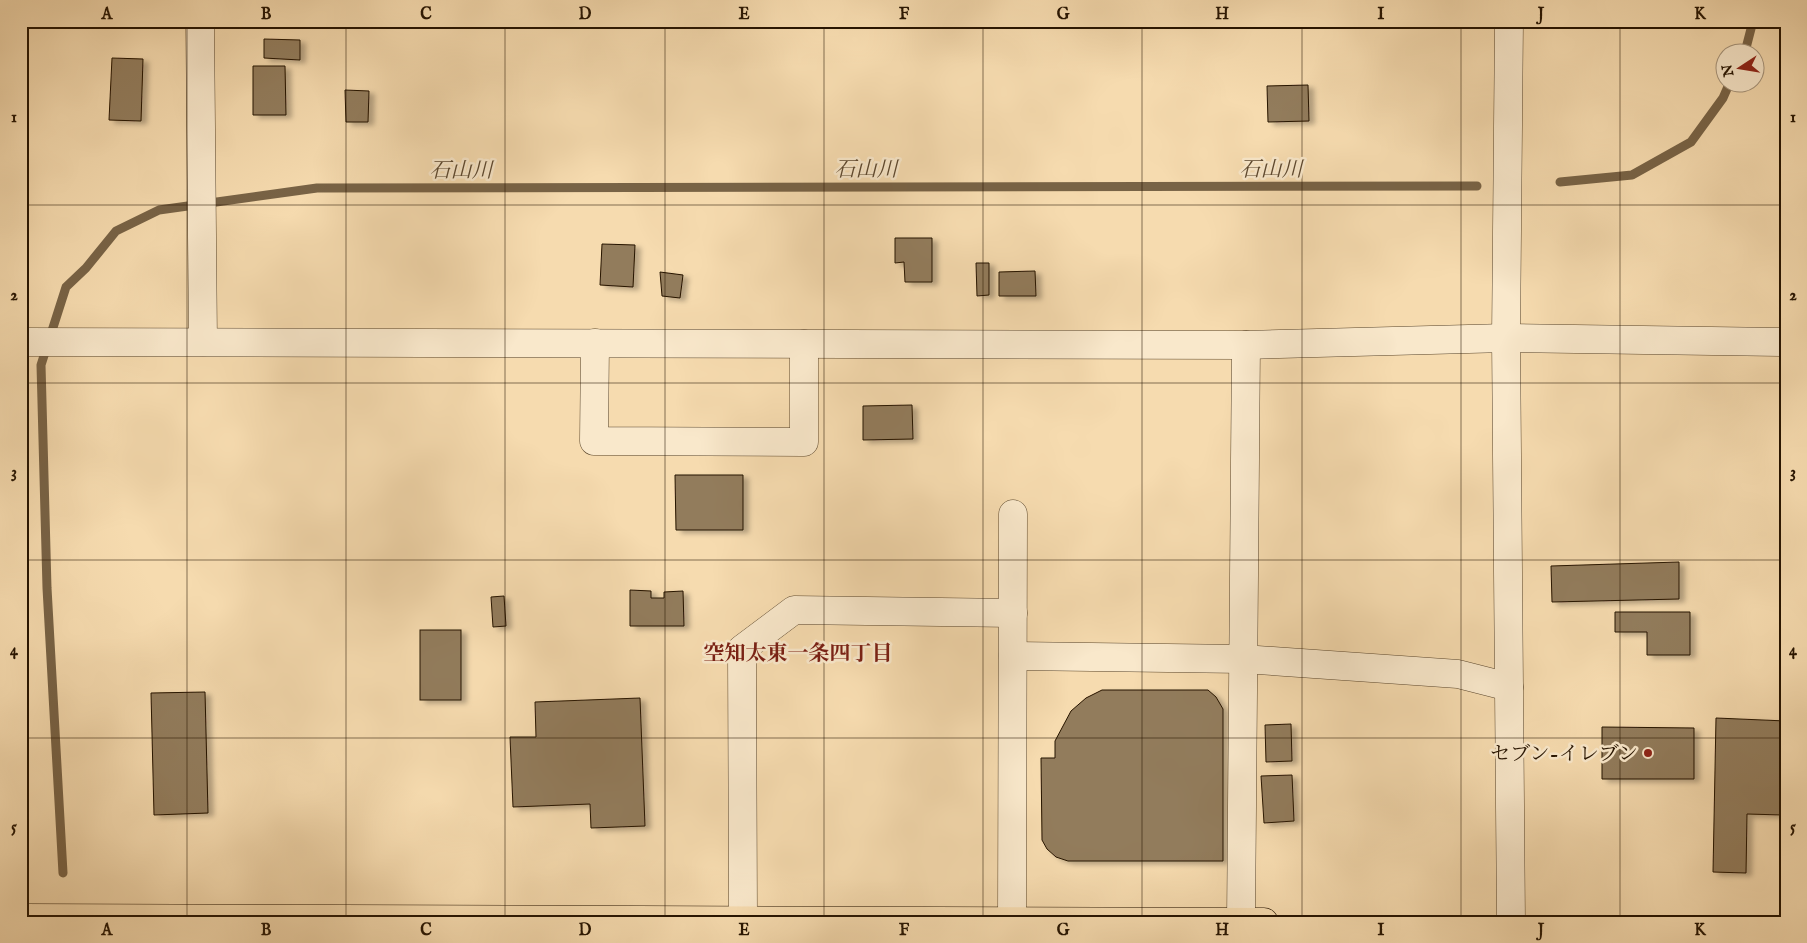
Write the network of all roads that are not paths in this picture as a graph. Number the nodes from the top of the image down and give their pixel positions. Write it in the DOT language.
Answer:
graph roads {
  1 [pos="200,21"];
  2 [pos="1509,21"];
  3 [pos="1506,338"];
  4 [pos="21,342"];
  5 [pos="203,342"];
  6 [pos="1786,342"];
  7 [pos="595,343"];
  8 [pos="804,344"];
  9 [pos="1246,345"];
  10 [pos="1013,514"];
  11 [pos="1013,613"];
  12 [pos="1013,656"];
  13 [pos="1243,659"];
  14 [pos="1510,687"];
  15 [pos="21,918"];
  16 [pos="743,920"];
  17 [pos="1012,921"];
  18 [pos="1241,922"];
  19 [pos="1264,922"];
  20 [pos="1511,922"];
  1 -- 5 [label="street"];
  2 -- 3 [label="street"];
  3 -- 6 [label="street"];
  3 -- 9 [label="street"];
  3 -- 14 [label="street"];
  4 -- 5 [label="street"];
  5 -- 7 [label="street"];
  7 -- 8 [label="street"];
  7 -- 8 [label="street"];
  8 -- 9 [label="street"];
  9 -- 13 [label="street"];
  10 -- 11 [label="street"];
  11 -- 12 [label="street"];
  11 -- 16 [label="street"];
  12 -- 13 [label="street"];
  12 -- 17 [label="street"];
  13 -- 14 [label="street"];
  13 -- 18 [label="street"];
  14 -- 20 [label="street"];
  15 -- 16 [label="highway"];
  16 -- 17 [label="highway"];
  17 -- 18 [label="highway"];
  18 -- 19 [label="highway"];
}
